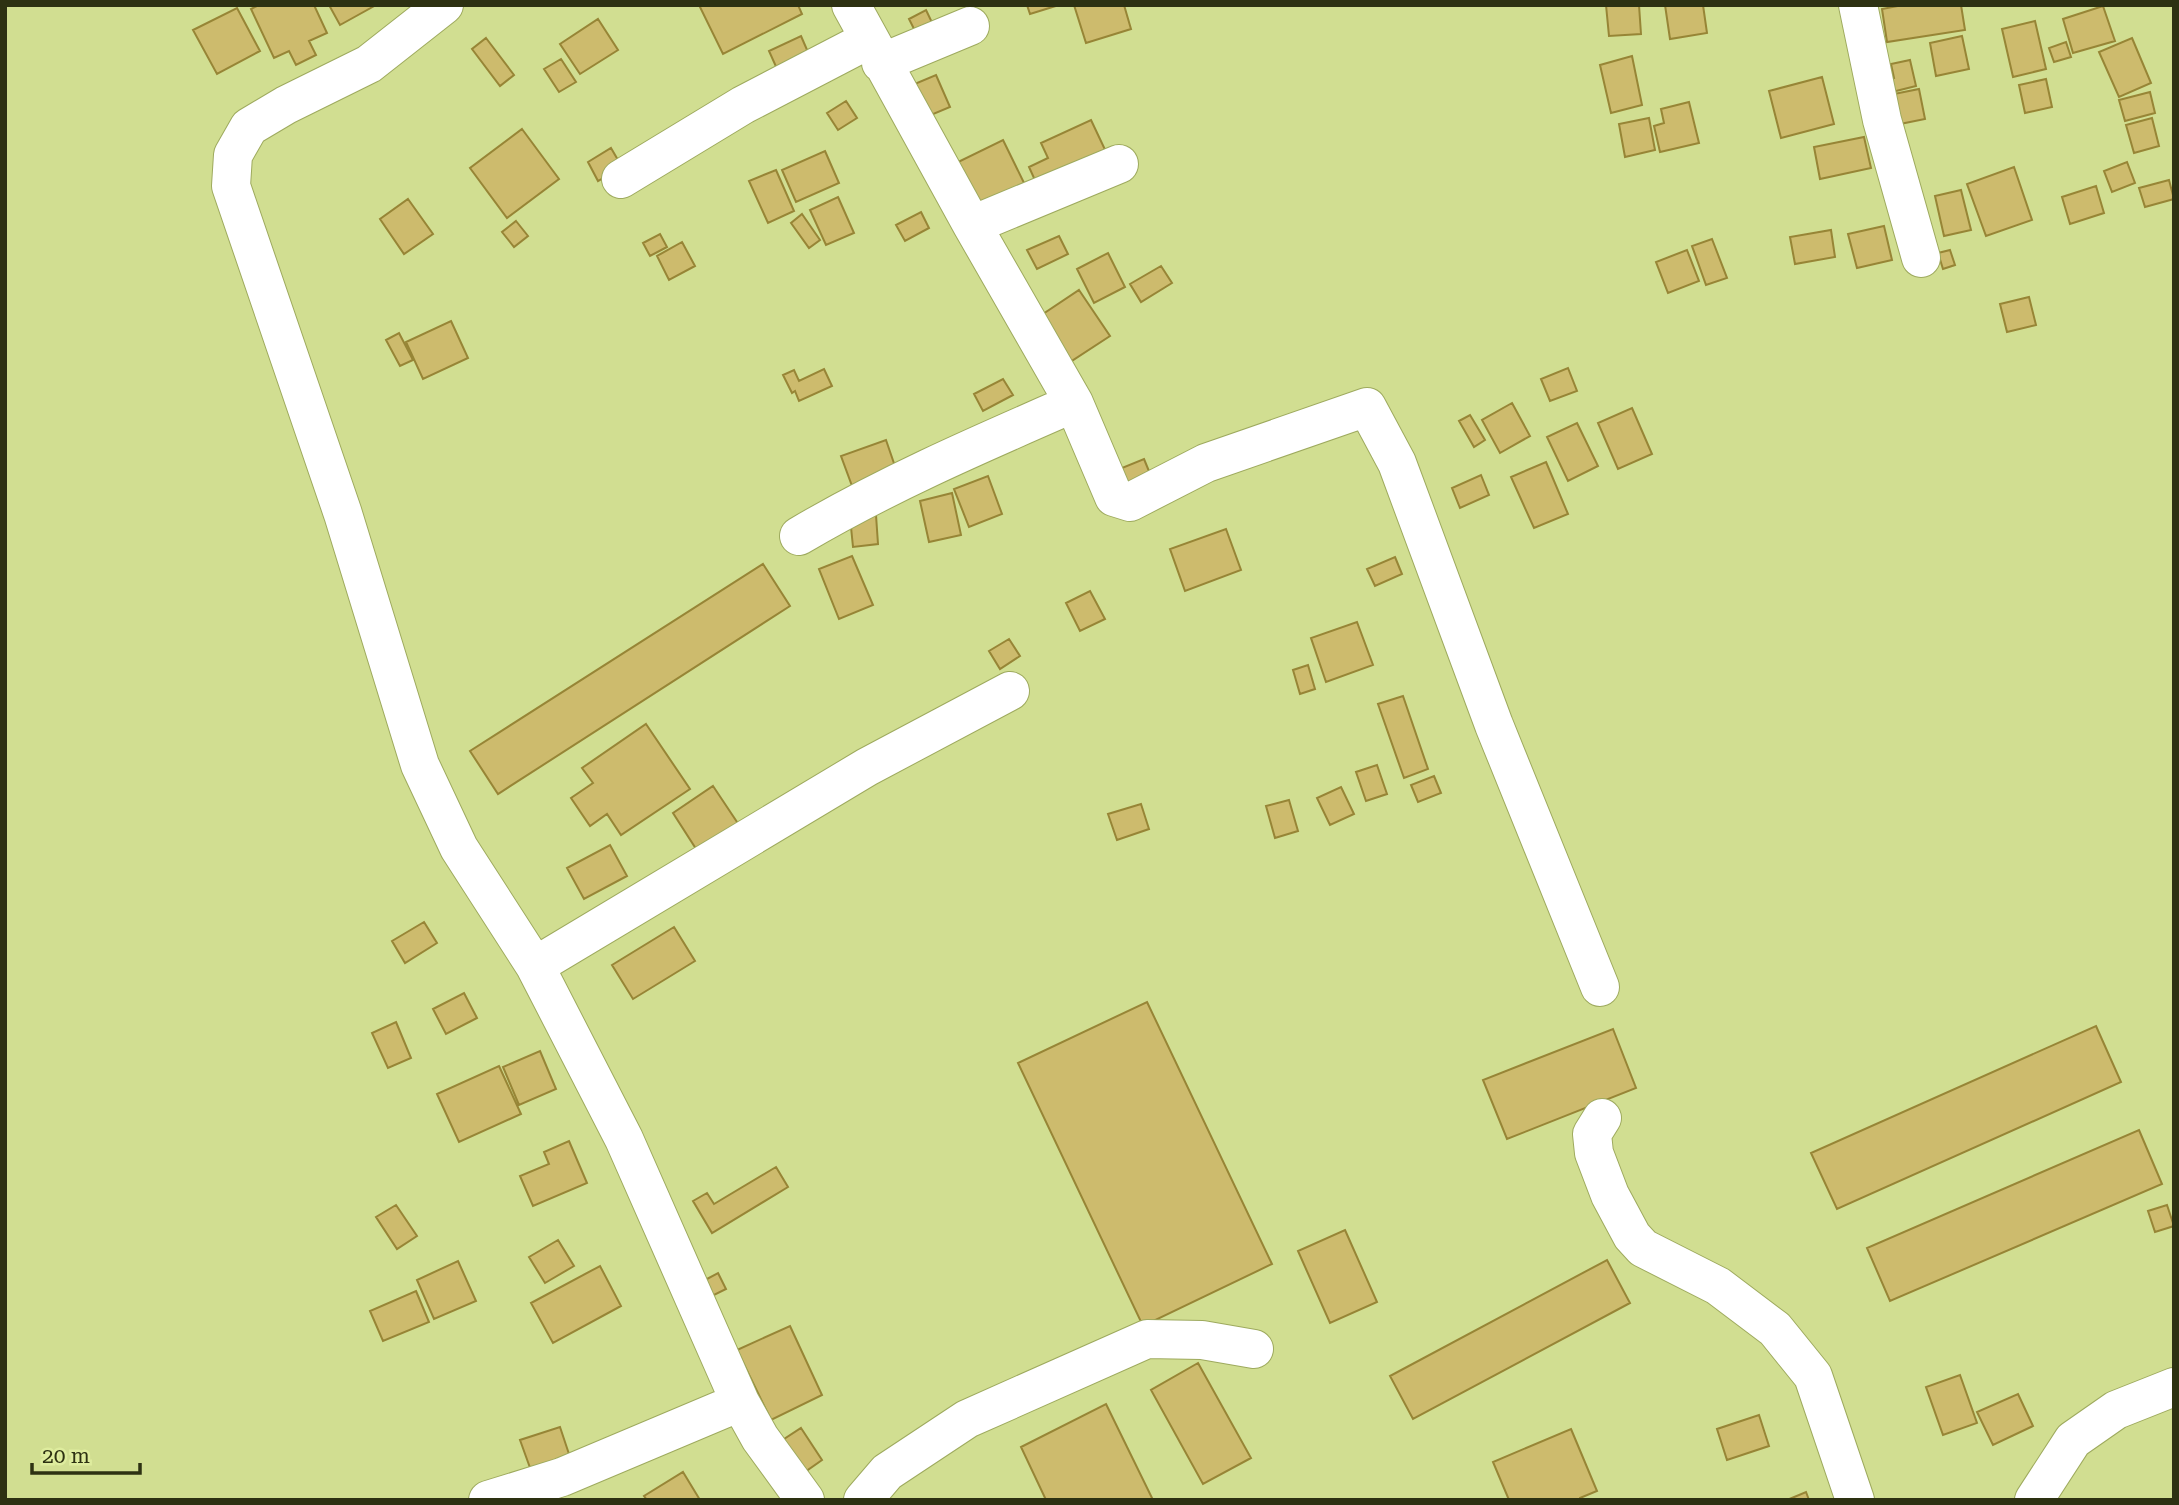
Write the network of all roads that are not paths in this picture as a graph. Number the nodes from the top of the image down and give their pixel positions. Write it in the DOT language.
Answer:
graph roads {
  1 [pos="444,5"];
  2 [pos="850,5"];
  3 [pos="1858,5"];
  4 [pos="970,26"];
  5 [pos="874,52"];
  6 [pos="1119,164"];
  7 [pos="621,179"];
  8 [pos="972,225"];
  9 [pos="1921,258"];
  10 [pos="1074,403"];
  11 [pos="799,537"];
  12 [pos="1010,691"];
  13 [pos="535,966"];
  14 [pos="1600,987"];
  15 [pos="1602,1118"];
  16 [pos="1254,1349"];
  17 [pos="2174,1387"];
  18 [pos="740,1402"];
  19 [pos="488,1500"];
  20 [pos="805,1500"];
  21 [pos="863,1500"];
  22 [pos="1855,1500"];
  23 [pos="2034,1500"];
  1 -- 13 [label="street"];
  2 -- 5 [label="street"];
  3 -- 9 [label="street"];
  4 -- 5 [label="street"];
  5 -- 7 [label="street"];
  5 -- 8 [label="street"];
  6 -- 8 [label="street"];
  8 -- 10 [label="street"];
  10 -- 11 [label="street"];
  10 -- 14 [label="street"];
  12 -- 13 [label="street"];
  13 -- 18 [label="street"];
  15 -- 22 [label="street"];
  16 -- 21 [label="street"];
  17 -- 23 [label="street"];
  18 -- 19 [label="street"];
  18 -- 20 [label="street"];
}
